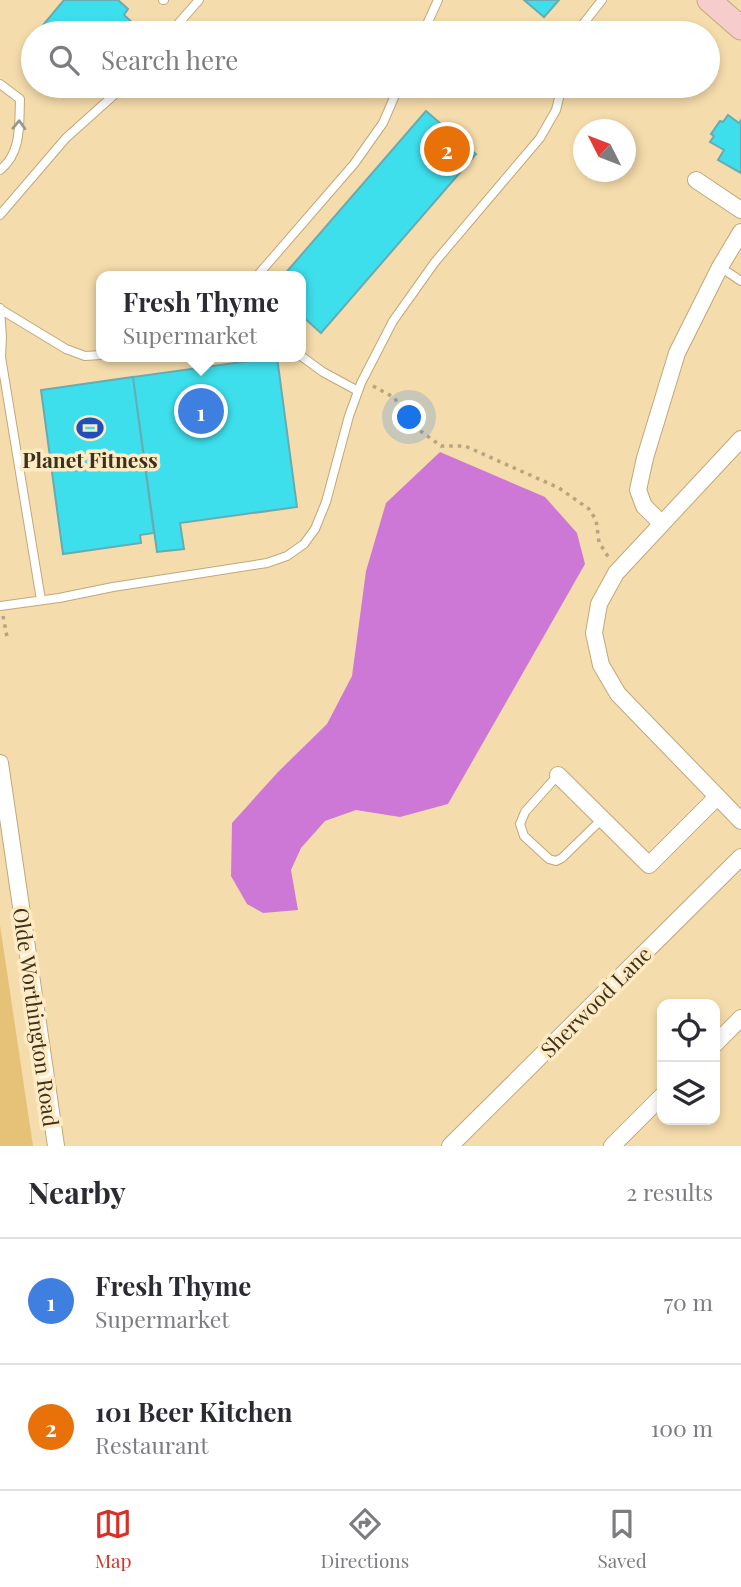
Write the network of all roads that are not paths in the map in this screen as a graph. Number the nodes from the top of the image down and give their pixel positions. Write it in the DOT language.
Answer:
graph roads {
  1 [pos="199,0"];
  2 [pos="438,0"];
  3 [pos="602,0"];
  4 [pos="709,0"];
  5 [pos="181,21"];
  6 [pos="428,21"];
  7 [pos="585,21"];
  8 [pos="741,28"];
  9 [pos="0,84"];
  10 [pos="111,98"];
  11 [pos="394,98"];
  12 [pos="559,98"];
  13 [pos="0,170"];
  14 [pos="696,180"];
  15 [pos="741,210"];
  16 [pos="0,215"];
  17 [pos="741,232"];
  18 [pos="720,268"];
  19 [pos="261,271"];
  20 [pos="741,281"];
  21 [pos="0,309"];
  22 [pos="96,355"];
  23 [pos="306,360"];
  24 [pos="358,391"];
  25 [pos="741,439"];
  26 [pos="661,523"];
  27 [pos="41,600"];
  28 [pos="0,606"];
  29 [pos="0,763"];
  30 [pos="558,775"];
  31 [pos="717,797"];
  32 [pos="602,819"];
  33 [pos="741,821"];
  34 [pos="741,857"];
  35 [pos="741,1018"];
  36 [pos="720,1039"];
  37 [pos="657,1102"];
  38 [pos="56,1146"];
  39 [pos="450,1146"];
  40 [pos="612,1146"];
  1 -- 5 [label="lane"];
  2 -- 6 [label="lane"];
  3 -- 7 [label="lane"];
  4 -- 8 [label="street"];
  13 -- 9 [label="lane, one-way"];
  10 -- 16 [label="lane"];
  11 -- 19 [label="lane"];
  12 -- 24 [label="lane"];
  14 -- 15 [label="street"];
  17 -- 18 [label="street"];
  18 -- 20 [label="lane"];
  18 -- 26 [label="street"];
  21 -- 22 [label="lane"];
  21 -- 27 [label="lane"];
  23 -- 24 [label="lane"];
  24 -- 27 [label="lane"];
  25 -- 26 [label="street"];
  26 -- 31 [label="street"];
  27 -- 28 [label="lane"];
  29 -- 38 [label="street, Olde Worthington Road"];
  30 -- 32 [label="street"];
  30 -- 32 [label="lane"];
  31 -- 32 [label="street"];
  31 -- 33 [label="street"];
  34 -- 39 [label="street, Sherwood Lane"];
  35 -- 36 [label="street"];
  37 -- 40 [label="street"];
}
